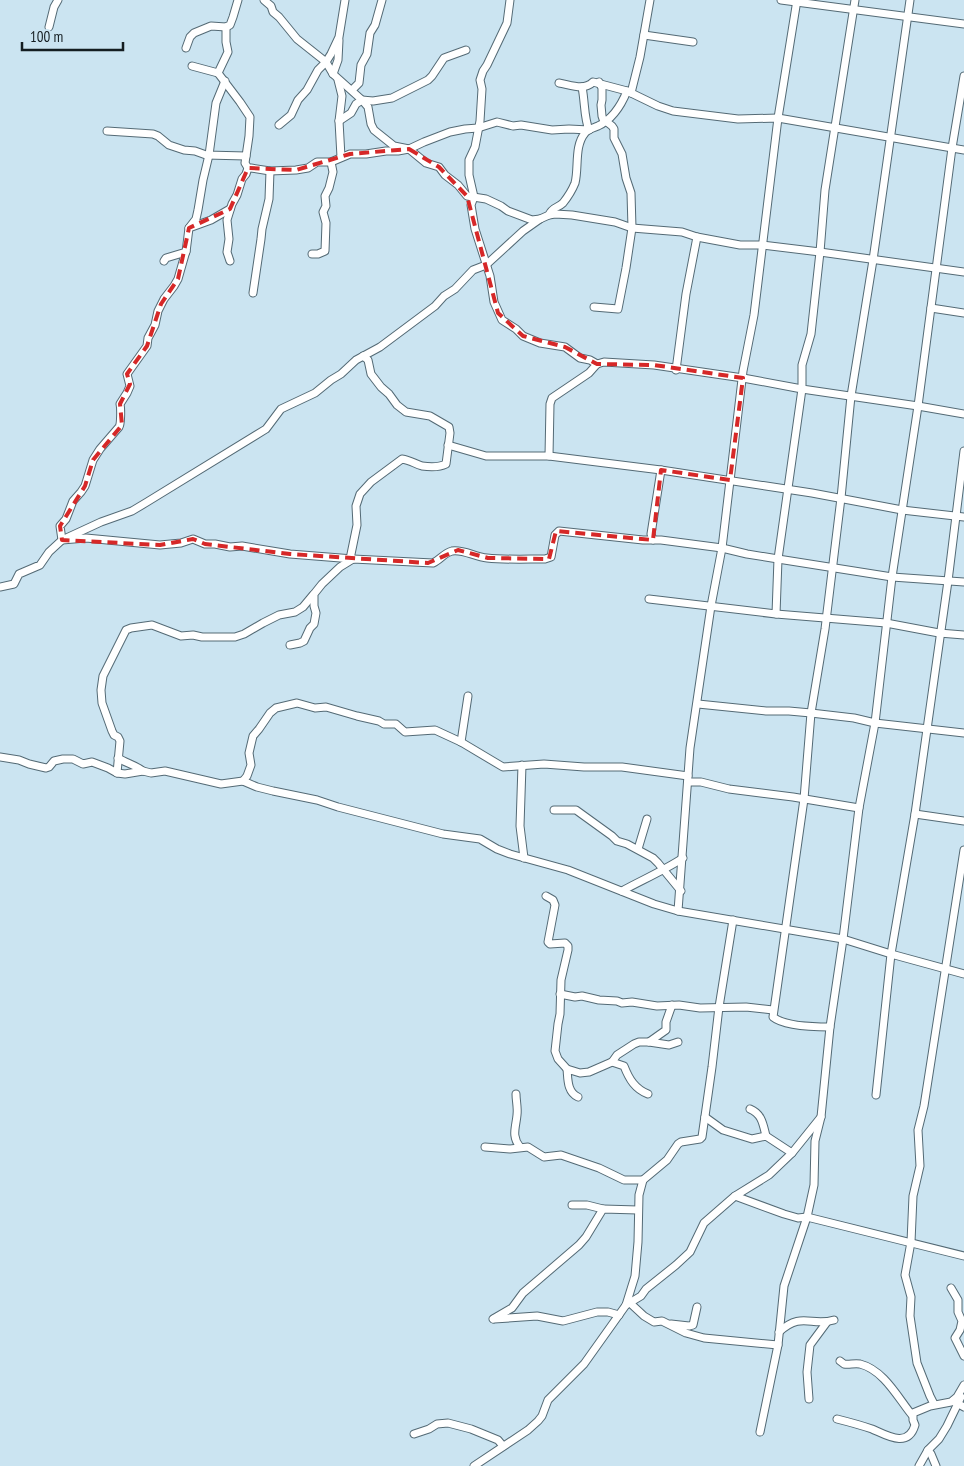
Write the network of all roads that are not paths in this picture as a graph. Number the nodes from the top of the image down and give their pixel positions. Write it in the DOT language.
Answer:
graph roads {
  1 [pos="58,0"];
  2 [pos="238,0"];
  3 [pos="264,0"];
  4 [pos="345,0"];
  5 [pos="382,0"];
  6 [pos="510,0"];
  7 [pos="650,0"];
  8 [pos="781,0"];
  9 [pos="855,0"];
  10 [pos="910,0"];
  11 [pos="796,1"];
  12 [pos="854,9"];
  13 [pos="907,16"];
  14 [pos="964,24"];
  15 [pos="49,27"];
  16 [pos="226,27"];
  17 [pos="644,35"];
  18 [pos="339,37"];
  19 [pos="692,42"];
  20 [pos="186,48"];
  21 [pos="466,50"];
  22 [pos="326,62"];
  23 [pos="192,66"];
  24 [pos="218,73"];
  25 [pos="964,76"];
  26 [pos="336,77"];
  27 [pos="225,81"];
  28 [pos="559,82"];
  29 [pos="602,85"];
  30 [pos="582,88"];
  31 [pos="352,90"];
  32 [pos="629,92"];
  33 [pos="362,100"];
  34 [pos="778,118"];
  35 [pos="339,121"];
  36 [pos="606,122"];
  37 [pos="279,125"];
  38 [pos="478,128"];
  39 [pos="836,128"];
  40 [pos="589,130"];
  41 [pos="107,131"];
  42 [pos="891,138"];
  43 [pos="952,148"];
  44 [pos="409,149"];
  45 [pos="964,150"];
  46 [pos="209,155"];
  47 [pos="246,156"];
  48 [pos="341,157"];
  49 [pos="331,162"];
  50 [pos="248,168"];
  51 [pos="270,171"];
  52 [pos="471,197"];
  53 [pos="230,209"];
  54 [pos="549,215"];
  55 [pos="540,219"];
  56 [pos="189,228"];
  57 [pos="632,228"];
  58 [pos="697,237"];
  59 [pos="762,245"];
  60 [pos="186,251"];
  61 [pos="820,252"];
  62 [pos="312,254"];
  63 [pos="873,260"];
  64 [pos="164,261"];
  65 [pos="230,261"];
  66 [pos="486,264"];
  67 [pos="936,268"];
  68 [pos="964,272"];
  69 [pos="253,293"];
  70 [pos="594,307"];
  71 [pos="931,308"];
  72 [pos="964,313"];
  73 [pos="363,356"];
  74 [pos="597,364"];
  75 [pos="676,370"];
  76 [pos="743,378"];
  77 [pos="802,388"];
  78 [pos="851,396"];
  79 [pos="918,406"];
  80 [pos="964,414"];
  81 [pos="448,445"];
  82 [pos="964,451"];
  83 [pos="549,456"];
  84 [pos="662,470"];
  85 [pos="730,480"];
  86 [pos="788,490"];
  87 [pos="841,498"];
  88 [pos="902,510"];
  89 [pos="960,517"];
  90 [pos="62,540"];
  91 [pos="653,540"];
  92 [pos="722,548"];
  93 [pos="351,559"];
  94 [pos="778,559"];
  95 [pos="832,567"];
  96 [pos="892,577"];
  97 [pos="948,581"];
  98 [pos="964,582"];
  99 [pos="0,586"];
  100 [pos="314,594"];
  101 [pos="649,599"];
  102 [pos="711,606"];
  103 [pos="776,614"];
  104 [pos="826,617"];
  105 [pos="886,623"];
  106 [pos="939,633"];
  107 [pos="964,635"];
  108 [pos="290,645"];
  109 [pos="468,696"];
  110 [pos="698,704"];
  111 [pos="811,712"];
  112 [pos="874,723"];
  113 [pos="927,728"];
  114 [pos="964,732"];
  115 [pos="461,742"];
  116 [pos="0,757"];
  117 [pos="118,758"];
  118 [pos="522,766"];
  119 [pos="108,768"];
  120 [pos="143,771"];
  121 [pos="117,773"];
  122 [pos="688,779"];
  123 [pos="243,781"];
  124 [pos="804,799"];
  125 [pos="859,808"];
  126 [pos="554,810"];
  127 [pos="915,814"];
  128 [pos="647,819"];
  129 [pos="964,821"];
  130 [pos="638,849"];
  131 [pos="964,850"];
  132 [pos="524,858"];
  133 [pos="683,858"];
  134 [pos="663,870"];
  135 [pos="680,891"];
  136 [pos="622,892"];
  137 [pos="961,895"];
  138 [pos="546,896"];
  139 [pos="678,911"];
  140 [pos="733,920"];
  141 [pos="785,929"];
  142 [pos="843,939"];
  143 [pos="891,954"];
  144 [pos="946,969"];
  145 [pos="964,974"];
  146 [pos="560,994"];
  147 [pos="833,1004"];
  148 [pos="672,1005"];
  149 [pos="719,1007"];
  150 [pos="774,1010"];
  151 [pos="814,1027"];
  152 [pos="830,1027"];
  153 [pos="649,1042"];
  154 [pos="678,1042"];
  155 [pos="612,1062"];
  156 [pos="567,1068"];
  157 [pos="516,1094"];
  158 [pos="648,1094"];
  159 [pos="876,1095"];
  160 [pos="578,1097"];
  161 [pos="750,1109"];
  162 [pos="705,1117"];
  163 [pos="821,1117"];
  164 [pos="766,1136"];
  165 [pos="485,1147"];
  166 [pos="520,1147"];
  167 [pos="792,1153"];
  168 [pos="643,1180"];
  169 [pos="735,1196"];
  170 [pos="572,1205"];
  171 [pos="603,1208"];
  172 [pos="638,1210"];
  173 [pos="807,1217"];
  174 [pos="911,1242"];
  175 [pos="964,1256"];
  176 [pos="951,1288"];
  177 [pos="628,1304"];
  178 [pos="697,1308"];
  179 [pos="619,1315"];
  180 [pos="670,1324"];
  181 [pos="784,1324"];
  182 [pos="778,1345"];
  183 [pos="964,1356"];
  184 [pos="840,1361"];
  185 [pos="964,1384"];
  186 [pos="964,1389"];
  187 [pos="809,1399"];
  188 [pos="958,1403"];
  189 [pos="934,1404"];
  190 [pos="912,1416"];
  191 [pos="837,1419"];
  192 [pos="760,1432"];
  193 [pos="414,1434"];
  194 [pos="503,1446"];
  195 [pos="928,1450"];
  196 [pos="474,1466"];
  197 [pos="919,1466"];
  198 [pos="936,1466"];
  1 -- 15 [label="street"];
  2 -- 16 [label="street"];
  3 -- 22 [label="street"];
  4 -- 18 [label="street"];
  5 -- 31 [label="street"];
  6 -- 38 [label="street"];
  7 -- 17 [label="street"];
  8 -- 11 [label="street"];
  9 -- 12 [label="street"];
  10 -- 13 [label="street"];
  11 -- 12 [label="street"];
  11 -- 34 [label="street"];
  12 -- 13 [label="street"];
  12 -- 39 [label="street"];
  13 -- 14 [label="street"];
  13 -- 42 [label="street"];
  16 -- 20 [label="street"];
  16 -- 24 [label="street"];
  17 -- 19 [label="street"];
  17 -- 32 [label="street"];
  18 -- 22 [label="street"];
  18 -- 26 [label="street"];
  21 -- 33 [label="street"];
  22 -- 26 [label="street"];
  22 -- 37 [label="street"];
  23 -- 24 [label="street"];
  24 -- 27 [label="street"];
  25 -- 43 [label="street"];
  26 -- 31 [label="street"];
  26 -- 35 [label="street"];
  27 -- 46 [label="street"];
  27 -- 47 [label="street"];
  28 -- 30 [label="street"];
  29 -- 30 [label="street"];
  29 -- 32 [label="street"];
  29 -- 36 [label="street"];
  30 -- 40 [label="street"];
  31 -- 33 [label="street"];
  32 -- 34 [label="street"];
  32 -- 36 [label="street"];
  33 -- 35 [label="street"];
  33 -- 44 [label="street"];
  34 -- 39 [label="street"];
  34 -- 59 [label="street"];
  35 -- 48 [label="street"];
  36 -- 40 [label="street"];
  36 -- 57 [label="street"];
  38 -- 40 [label="street"];
  38 -- 44 [label="street"];
  38 -- 52 [label="street"];
  39 -- 42 [label="street"];
  39 -- 61 [label="street"];
  40 -- 54 [label="street"];
  41 -- 46 [label="street"];
  42 -- 43 [label="street"];
  42 -- 63 [label="street"];
  43 -- 45 [label="street"];
  43 -- 67 [label="street"];
  44 -- 48 [label="street"];
  44 -- 52 [label="street"];
  46 -- 47 [label="street"];
  46 -- 56 [label="street"];
  47 -- 50 [label="street"];
  48 -- 49 [label="street"];
  49 -- 51 [label="street"];
  49 -- 62 [label="street"];
  50 -- 51 [label="street"];
  50 -- 53 [label="street"];
  51 -- 69 [label="street"];
  52 -- 55 [label="street"];
  52 -- 66 [label="street"];
  53 -- 56 [label="street"];
  53 -- 65 [label="street"];
  54 -- 55 [label="street"];
  54 -- 57 [label="street"];
  55 -- 66 [label="street"];
  56 -- 60 [label="street"];
  57 -- 58 [label="street"];
  57 -- 70 [label="street"];
  58 -- 59 [label="street"];
  58 -- 75 [label="street"];
  59 -- 61 [label="street"];
  59 -- 76 [label="street"];
  60 -- 64 [label="street"];
  60 -- 90 [label="street"];
  61 -- 63 [label="street"];
  61 -- 77 [label="street"];
  63 -- 67 [label="street"];
  63 -- 78 [label="street"];
  66 -- 73 [label="street"];
  66 -- 74 [label="street"];
  67 -- 68 [label="street"];
  67 -- 71 [label="street"];
  71 -- 72 [label="street"];
  71 -- 79 [label="street"];
  73 -- 81 [label="street"];
  73 -- 90 [label="street"];
  74 -- 75 [label="street"];
  74 -- 83 [label="street"];
  75 -- 76 [label="street"];
  76 -- 77 [label="street"];
  76 -- 85 [label="street"];
  77 -- 78 [label="street"];
  77 -- 86 [label="street"];
  78 -- 79 [label="street"];
  78 -- 87 [label="street"];
  79 -- 80 [label="street"];
  79 -- 88 [label="street"];
  81 -- 83 [label="street"];
  81 -- 93 [label="street"];
  82 -- 89 [label="street"];
  83 -- 84 [label="street"];
  84 -- 85 [label="street"];
  84 -- 91 [label="street"];
  85 -- 86 [label="street"];
  85 -- 92 [label="street"];
  86 -- 87 [label="street"];
  86 -- 94 [label="street"];
  87 -- 88 [label="street"];
  87 -- 95 [label="street"];
  88 -- 89 [label="street"];
  88 -- 96 [label="street"];
  89 -- 97 [label="street"];
  90 -- 93 [label="street"];
  90 -- 99 [label="street"];
  91 -- 92 [label="street"];
  91 -- 93 [label="street"];
  92 -- 94 [label="street"];
  92 -- 102 [label="street"];
  93 -- 100 [label="street"];
  94 -- 95 [label="street"];
  94 -- 103 [label="street"];
  95 -- 96 [label="street"];
  95 -- 104 [label="street"];
  96 -- 97 [label="street"];
  96 -- 105 [label="street"];
  97 -- 98 [label="street"];
  97 -- 106 [label="street"];
  100 -- 108 [label="street"];
  100 -- 117 [label="street"];
  101 -- 102 [label="street"];
  102 -- 103 [label="street"];
  102 -- 110 [label="street"];
  103 -- 104 [label="street"];
  104 -- 105 [label="street"];
  104 -- 111 [label="street"];
  105 -- 106 [label="street"];
  105 -- 112 [label="street"];
  106 -- 107 [label="street"];
  106 -- 113 [label="street"];
  109 -- 115 [label="street"];
  110 -- 111 [label="street"];
  110 -- 122 [label="street"];
  111 -- 112 [label="street"];
  111 -- 124 [label="street"];
  112 -- 113 [label="street"];
  112 -- 125 [label="street"];
  113 -- 114 [label="street"];
  113 -- 127 [label="street"];
  115 -- 118 [label="street"];
  115 -- 123 [label="street"];
  116 -- 119 [label="street"];
  117 -- 119 [label="street"];
  117 -- 120 [label="street"];
  117 -- 121 [label="street"];
  118 -- 122 [label="street"];
  118 -- 132 [label="street"];
  119 -- 121 [label="street"];
  120 -- 121 [label="street"];
  120 -- 123 [label="street"];
  122 -- 124 [label="street"];
  122 -- 133 [label="street"];
  123 -- 132 [label="street"];
  124 -- 125 [label="street"];
  124 -- 141 [label="street"];
  125 -- 142 [label="street"];
  126 -- 130 [label="street"];
  127 -- 129 [label="street"];
  127 -- 143 [label="street"];
  128 -- 130 [label="street"];
  130 -- 134 [label="street"];
  131 -- 137 [label="street"];
  132 -- 136 [label="street"];
  133 -- 134 [label="street"];
  133 -- 135 [label="street"];
  134 -- 135 [label="street"];
  134 -- 136 [label="street"];
  135 -- 139 [label="street"];
  136 -- 139 [label="street"];
  137 -- 144 [label="street"];
  138 -- 146 [label="street"];
  139 -- 140 [label="street"];
  140 -- 141 [label="street"];
  140 -- 149 [label="street"];
  141 -- 142 [label="street"];
  141 -- 150 [label="street"];
  142 -- 143 [label="street"];
  142 -- 147 [label="street"];
  143 -- 144 [label="street"];
  143 -- 159 [label="street"];
  144 -- 145 [label="street"];
  144 -- 174 [label="street"];
  146 -- 148 [label="street"];
  146 -- 156 [label="street"];
  147 -- 151 [label="street"];
  147 -- 152 [label="street"];
  148 -- 149 [label="street"];
  148 -- 153 [label="street"];
  149 -- 150 [label="street"];
  149 -- 162 [label="street"];
  150 -- 151 [label="street"];
  151 -- 152 [label="street"];
  152 -- 163 [label="street"];
  153 -- 154 [label="street"];
  153 -- 155 [label="street"];
  155 -- 156 [label="street"];
  155 -- 158 [label="street"];
  156 -- 160 [label="street"];
  157 -- 166 [label="street"];
  161 -- 164 [label="street"];
  162 -- 164 [label="street"];
  162 -- 168 [label="street"];
  163 -- 167 [label="street"];
  163 -- 173 [label="street"];
  164 -- 167 [label="street"];
  165 -- 166 [label="street"];
  166 -- 168 [label="street"];
  167 -- 169 [label="street"];
  168 -- 172 [label="street"];
  169 -- 173 [label="street"];
  169 -- 177 [label="street"];
  170 -- 171 [label="street"];
  171 -- 172 [label="street"];
  171 -- 179 [label="street"];
  172 -- 177 [label="street"];
  173 -- 174 [label="street"];
  173 -- 181 [label="street"];
  174 -- 175 [label="street"];
  174 -- 189 [label="street"];
  176 -- 183 [label="street"];
  177 -- 179 [label="street"];
  177 -- 180 [label="street"];
  178 -- 180 [label="street"];
  179 -- 194 [label="street"];
  180 -- 182 [label="street"];
  181 -- 182 [label="street"];
  181 -- 187 [label="street"];
  182 -- 192 [label="street"];
  184 -- 190 [label="street"];
  185 -- 188 [label="street"];
  186 -- 188 [label="street"];
  188 -- 189 [label="street"];
  188 -- 195 [label="street"];
  189 -- 190 [label="street"];
  190 -- 191 [label="street"];
  193 -- 194 [label="street"];
  194 -- 196 [label="street"];
  195 -- 197 [label="street"];
  195 -- 198 [label="street"];
}
